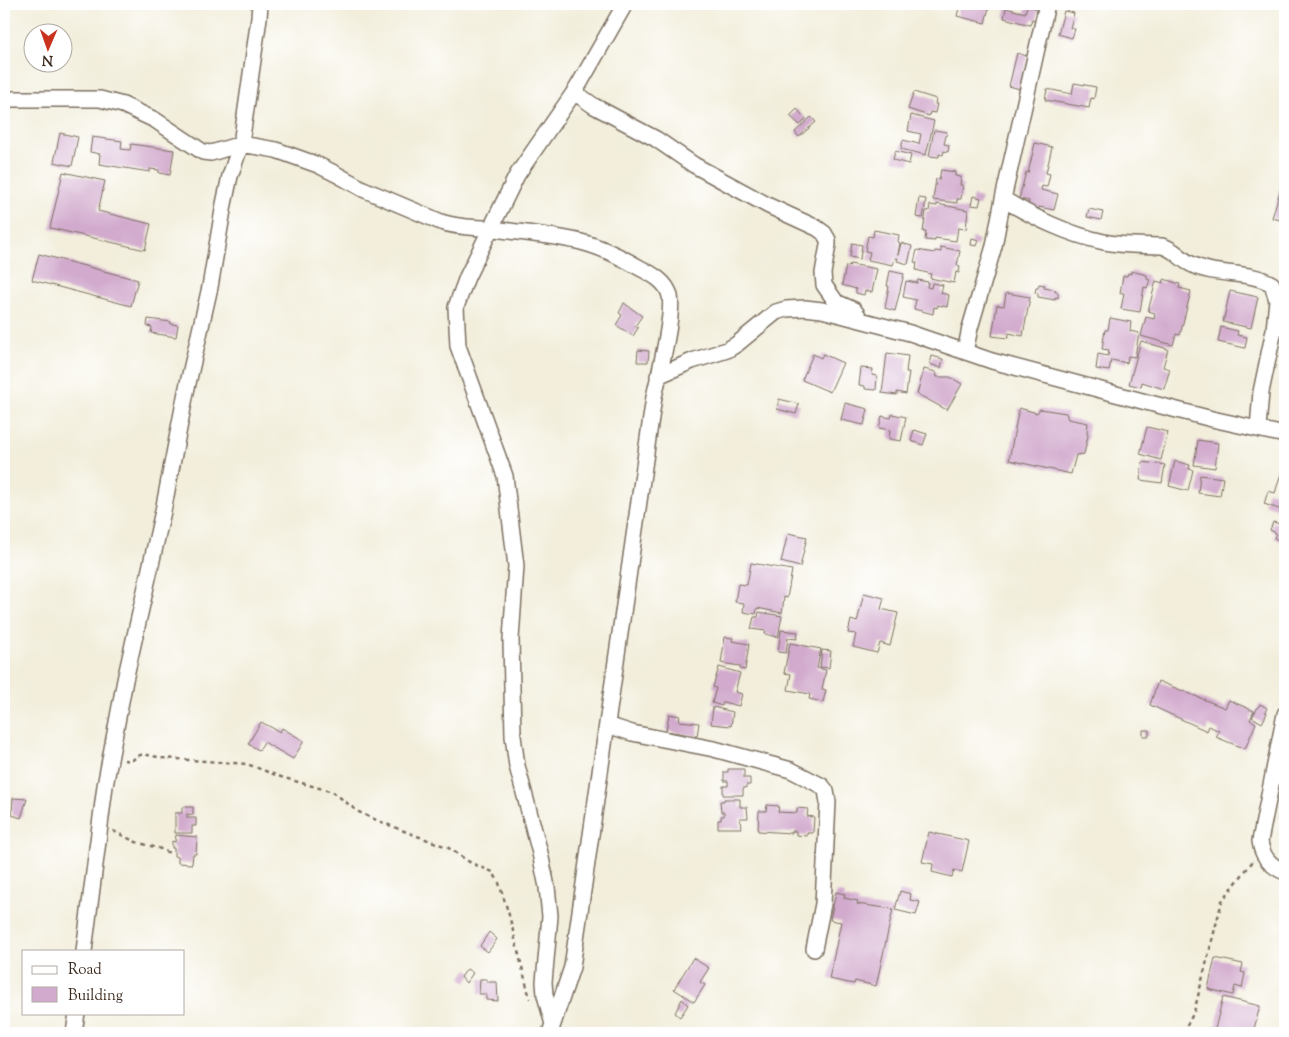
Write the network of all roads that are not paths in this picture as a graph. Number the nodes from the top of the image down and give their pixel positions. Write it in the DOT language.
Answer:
graph roads {
  1 [pos="260,4"];
  2 [pos="625,4"];
  3 [pos="1048,4"];
  4 [pos="574,92"];
  5 [pos="4,99"];
  6 [pos="241,144"];
  7 [pos="1003,199"];
  8 [pos="491,228"];
  9 [pos="861,320"];
  10 [pos="965,352"];
  11 [pos="658,376"];
  12 [pos="1258,428"];
  13 [pos="1285,435"];
  14 [pos="1285,714"];
  15 [pos="607,725"];
  16 [pos="1285,872"];
  17 [pos="814,949"];
  18 [pos="84,950"];
  19 [pos="77,1014"];
  20 [pos="552,1029"];
  21 [pos="72,1033"];
  1 -- 6 [label="street"];
  2 -- 4 [label="street"];
  3 -- 7 [label="street"];
  4 -- 8 [label="street"];
  4 -- 9 [label="street"];
  5 -- 6 [label="street"];
  6 -- 8 [label="street"];
  6 -- 18 [label="street"];
  7 -- 10 [label="street"];
  7 -- 12 [label="street"];
  8 -- 11 [label="street"];
  8 -- 20 [label="street"];
  9 -- 10 [label="street"];
  9 -- 11 [label="street"];
  10 -- 12 [label="street"];
  11 -- 15 [label="street"];
  12 -- 13 [label="street"];
  14 -- 16 [label="street"];
  15 -- 17 [label="street"];
  15 -- 20 [label="street"];
  19 -- 21 [label="street"];
}
